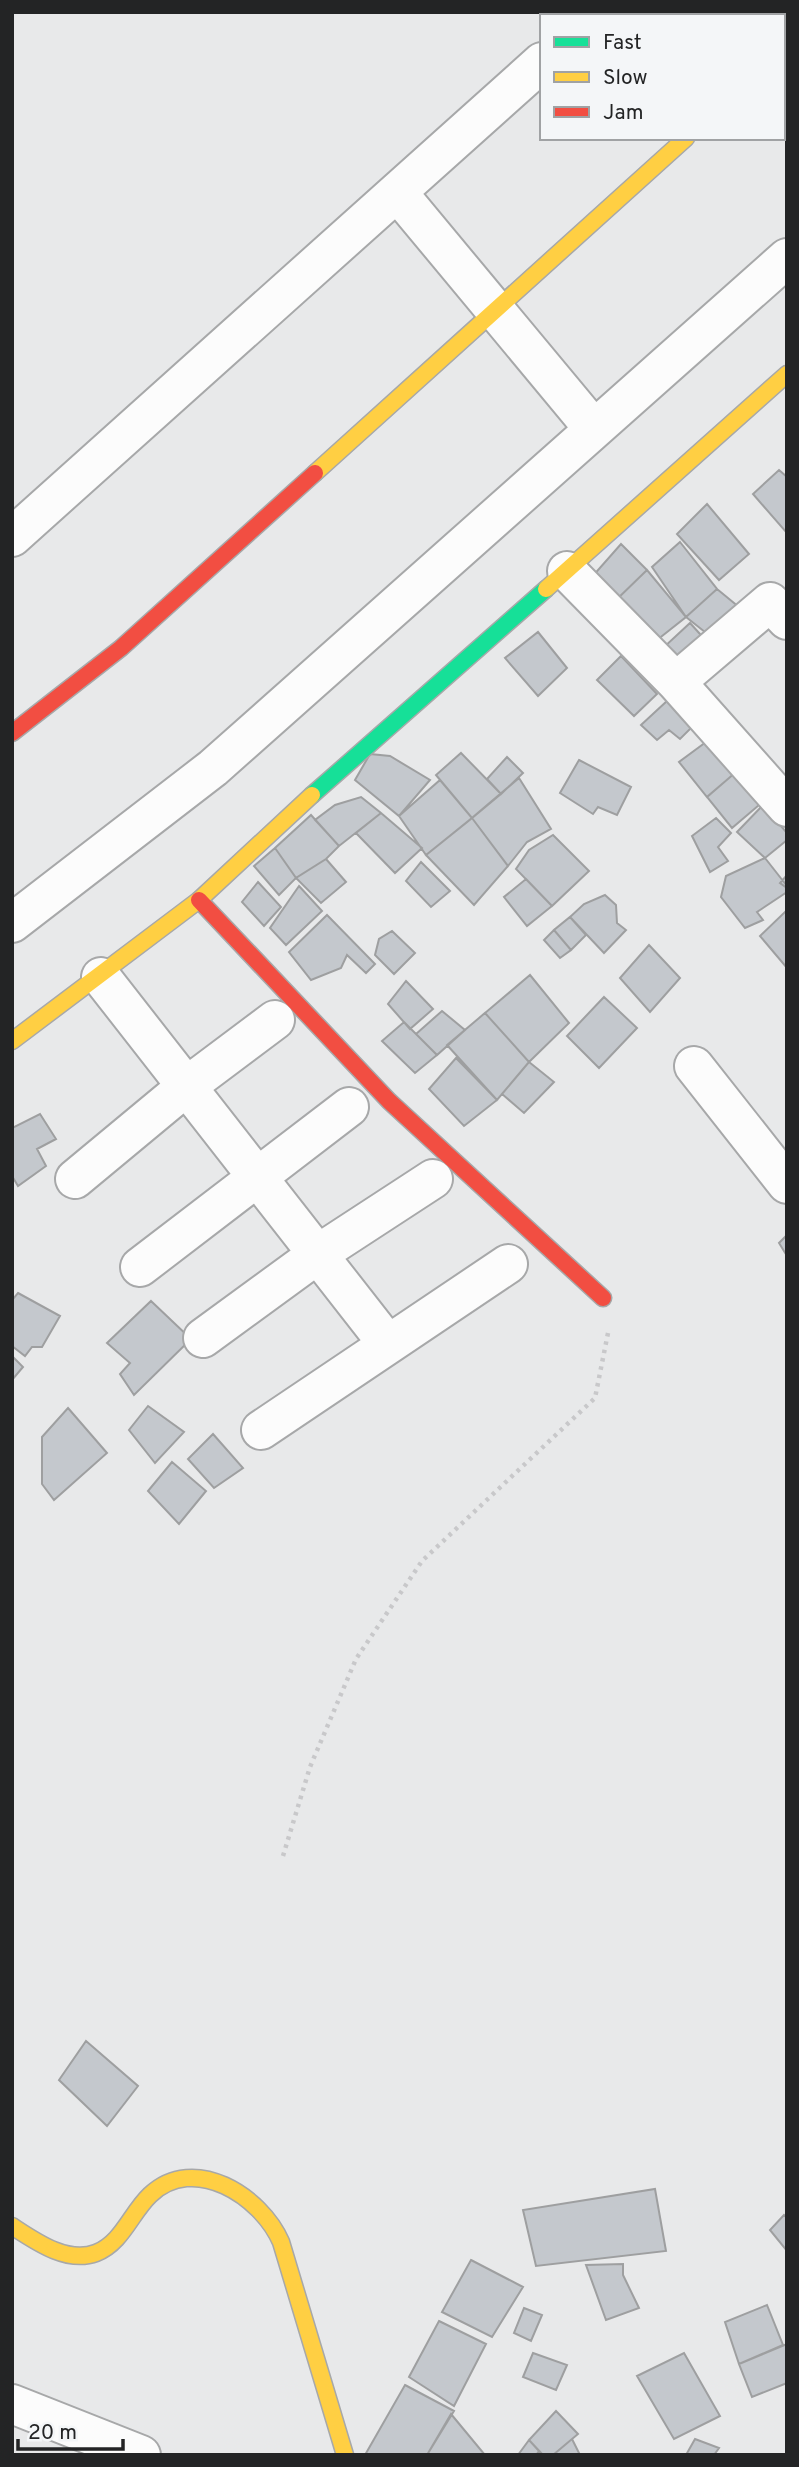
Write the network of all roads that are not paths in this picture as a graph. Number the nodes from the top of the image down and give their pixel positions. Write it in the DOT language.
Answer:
graph roads {
  1 [pos="540,64"];
  2 [pos="684,140"];
  3 [pos="397,192"];
  4 [pos="787,258"];
  5 [pos="495,310"];
  6 [pos="787,374"];
  7 [pos="594,429"];
  8 [pos="12,537"];
  9 [pos="567,571"];
  10 [pos="787,620"];
  11 [pos="676,682"];
  12 [pos="12,733"];
  13 [pos="787,807"];
  14 [pos="199,900"];
  15 [pos="12,923"];
  16 [pos="101,976"];
  17 [pos="275,1020"];
  18 [pos="12,1041"];
  19 [pos="694,1066"];
  20 [pos="187,1087"];
  21 [pos="349,1107"];
  22 [pos="257,1177"];
  23 [pos="75,1179"];
  24 [pos="433,1179"];
  25 [pos="787,1184"];
  26 [pos="318,1254"];
  27 [pos="508,1264"];
  28 [pos="140,1267"];
  29 [pos="603,1298"];
  30 [pos="203,1338"];
  31 [pos="387,1343"];
  32 [pos="261,1430"];
  33 [pos="12,2226"];
  34 [pos="12,2404"];
  35 [pos="141,2455"];
  36 [pos="345,2455"];
  1 -- 3 [label="street"];
  2 -- 5 [label="street"];
  3 -- 5 [label="street"];
  3 -- 8 [label="street"];
  4 -- 7 [label="street"];
  5 -- 7 [label="street"];
  5 -- 12 [label="street"];
  6 -- 9 [label="street"];
  7 -- 15 [label="street"];
  9 -- 11 [label="street"];
  9 -- 14 [label="street"];
  10 -- 11 [label="street"];
  11 -- 13 [label="street"];
  14 -- 16 [label="street"];
  14 -- 29 [label="street"];
  16 -- 18 [label="street"];
  16 -- 20 [label="street"];
  17 -- 20 [label="street"];
  19 -- 25 [label="street"];
  20 -- 22 [label="street"];
  20 -- 23 [label="street"];
  21 -- 22 [label="street"];
  22 -- 26 [label="street"];
  22 -- 28 [label="street"];
  24 -- 26 [label="street"];
  26 -- 30 [label="street"];
  26 -- 31 [label="street"];
  27 -- 31 [label="street"];
  31 -- 32 [label="street"];
  33 -- 36 [label="street"];
  34 -- 35 [label="street"];
}
